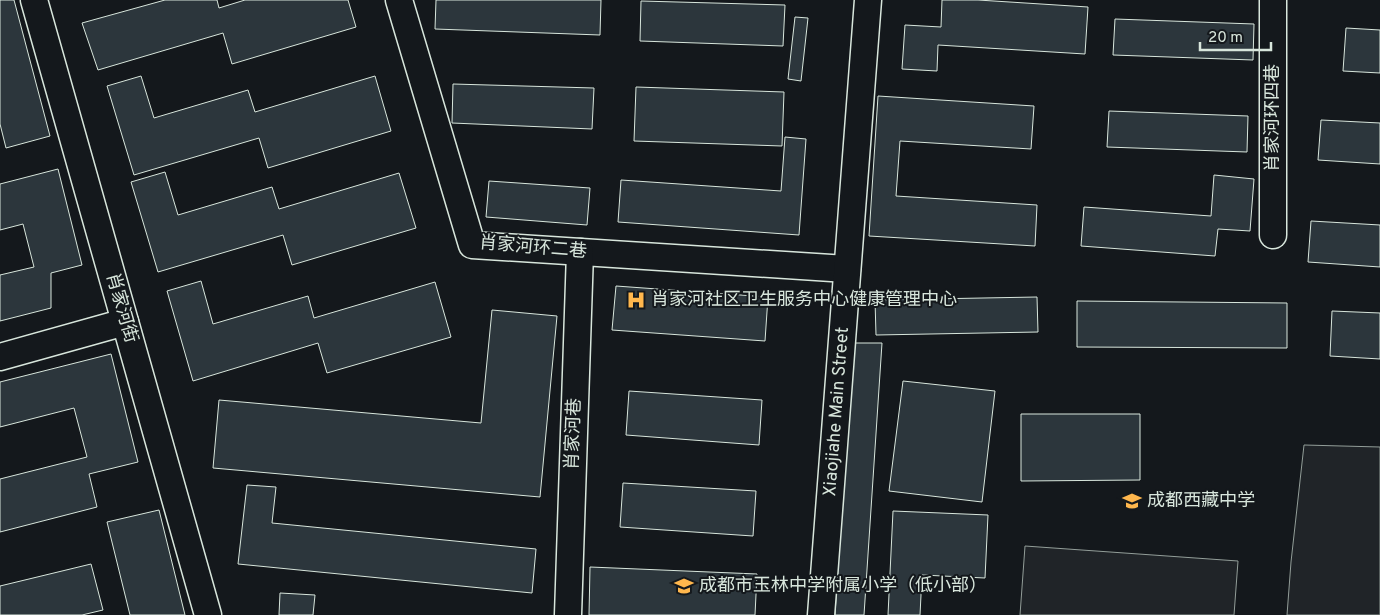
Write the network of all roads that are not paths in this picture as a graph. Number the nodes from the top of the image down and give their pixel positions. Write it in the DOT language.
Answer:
graph roads {
  1 [pos="34,0"];
  2 [pos="400,0"];
  3 [pos="868,0"];
  4 [pos="1273,0"];
  5 [pos="1273,235"];
  6 [pos="580,252"];
  7 [pos="847,269"];
  8 [pos="125,322"];
  9 [pos="0,358"];
  10 [pos="208,615"];
  11 [pos="568,615"];
  12 [pos="821,615"];
  1 -- 8 [label="street, 肖家河街"];
  2 -- 6 [label="street, 肖家河环二巷"];
  3 -- 7 [label="street, Xiaojiahe Main Street"];
  4 -- 5 [label="street, 肖家河环四巷"];
  6 -- 7 [label="street, 肖家河环二巷"];
  6 -- 11 [label="street, 肖家河巷"];
  7 -- 12 [label="street, Xiaojiahe Main Street"];
  8 -- 9 [label="street"];
  8 -- 10 [label="street, 肖家河街"];
}
